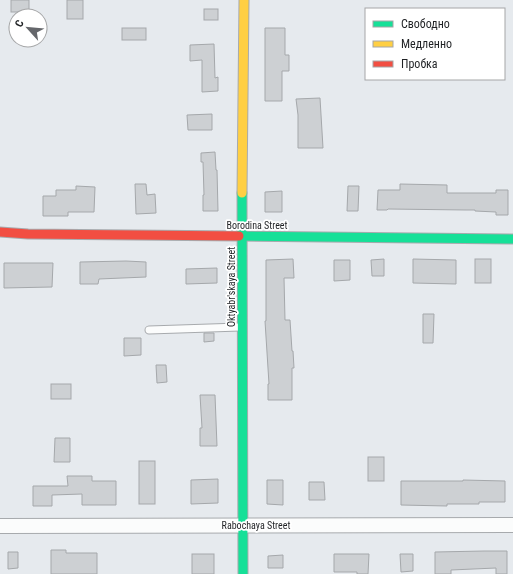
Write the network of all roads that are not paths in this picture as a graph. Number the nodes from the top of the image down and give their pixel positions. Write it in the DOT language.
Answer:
graph roads {
  1 [pos="244,0"];
  2 [pos="0,232"];
  3 [pos="242,236"];
  4 [pos="513,239"];
  5 [pos="243,327"];
  6 [pos="149,330"];
  7 [pos="244,525"];
  8 [pos="513,525"];
  9 [pos="0,526"];
  10 [pos="244,574"];
  1 -- 3 [label="street, Oktyabr'skaya Street"];
  2 -- 3 [label="street, Borodina Street"];
  3 -- 4 [label="street, Borodina Street"];
  3 -- 5 [label="street, Oktyabr'skaya Street"];
  5 -- 6 [label="lane"];
  5 -- 7 [label="street, Oktyabr'skaya Street"];
  7 -- 8 [label="street, Rabochaya Street"];
  7 -- 9 [label="street, Rabochaya Street"];
  7 -- 10 [label="street, Oktyabr'skaya Street"];
}
